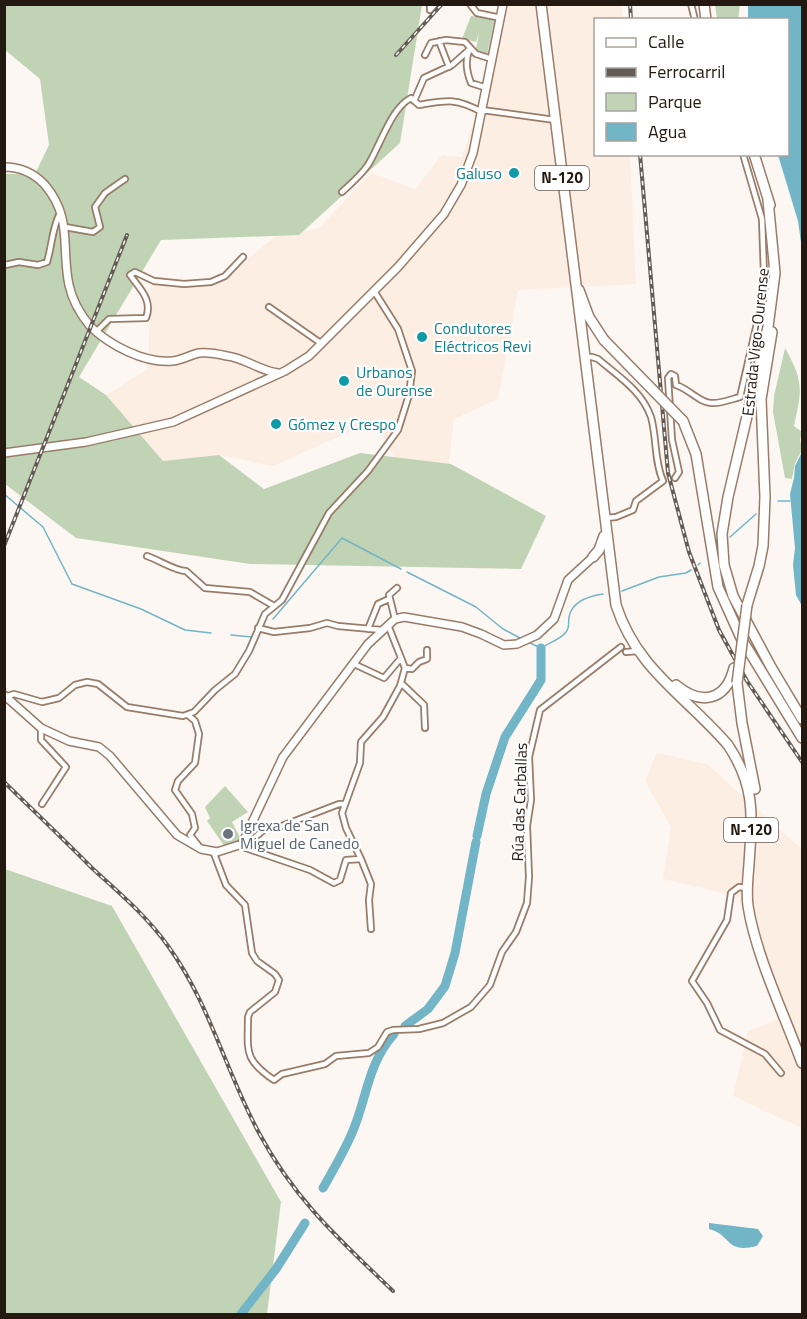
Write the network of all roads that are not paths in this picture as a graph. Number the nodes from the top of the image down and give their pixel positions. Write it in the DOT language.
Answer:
graph roads {
  1 [pos="430,4"];
  2 [pos="435,4"];
  3 [pos="470,4"];
  4 [pos="503,4"];
  5 [pos="541,4"];
  6 [pos="501,18"];
  7 [pos="439,41"];
  8 [pos="470,48"];
  9 [pos="425,55"];
  10 [pos="492,59"];
  11 [pos="448,67"];
  12 [pos="487,88"];
  13 [pos="414,101"];
  14 [pos="482,111"];
  15 [pos="555,120"];
  16 [pos="744,156"];
  17 [pos="755,156"];
  18 [pos="4,166"];
  19 [pos="125,179"];
  20 [pos="342,192"];
  21 [pos="768,200"];
  22 [pos="61,211"];
  23 [pos="65,227"];
  24 [pos="243,257"];
  25 [pos="572,261"];
  26 [pos="6,265"];
  27 [pos="374,291"];
  28 [pos="269,307"];
  29 [pos="97,331"];
  30 [pos="322,344"];
  31 [pos="584,357"];
  32 [pos="278,373"];
  33 [pos="4,453"];
  34 [pos="675,478"];
  35 [pos="604,518"];
  36 [pos="606,532"];
  37 [pos="147,556"];
  38 [pos="593,557"];
  39 [pos="609,559"];
  40 [pos="398,588"];
  41 [pos="389,599"];
  42 [pos="747,605"];
  43 [pos="274,606"];
  44 [pos="395,619"];
  45 [pos="385,627"];
  46 [pos="258,628"];
  47 [pos="368,628"];
  48 [pos="621,647"];
  49 [pos="428,650"];
  50 [pos="626,652"];
  51 [pos="641,652"];
  52 [pos="401,658"];
  53 [pos="354,664"];
  54 [pos="405,668"];
  55 [pos="401,683"];
  56 [pos="6,695"];
  57 [pos="188,715"];
  58 [pos="802,719"];
  59 [pos="41,728"];
  60 [pos="424,728"];
  61 [pos="802,738"];
  62 [pos="42,804"];
  63 [pos="344,804"];
  64 [pos="245,837"];
  65 [pos="237,845"];
  66 [pos="202,850"];
  67 [pos="213,851"];
  68 [pos="362,859"];
  69 [pos="747,888"];
  70 [pos="371,929"];
  71 [pos="802,1046"];
  72 [pos="802,1063"];
  73 [pos="781,1073"];
  1 -- 2 [label="street"];
  3 -- 6 [label="street"];
  4 -- 6 [label="street"];
  5 -- 15 [label="highway, N-120"];
  6 -- 10 [label="street"];
  7 -- 8 [label="street"];
  7 -- 9 [label="street"];
  7 -- 11 [label="street"];
  8 -- 10 [label="street"];
  8 -- 11 [label="street"];
  8 -- 12 [label="street"];
  10 -- 12 [label="street"];
  11 -- 13 [label="street"];
  12 -- 14 [label="street"];
  13 -- 14 [label="street"];
  13 -- 20 [label="street"];
  14 -- 15 [label="street"];
  14 -- 27 [label="street"];
  15 -- 25 [label="highway, N-120"];
  16 -- 34 [label="street"];
  17 -- 21 [label="highway, Estrada Vigo-Ourense / N-120"];
  18 -- 22 [label="street"];
  19 -- 23 [label="street"];
  21 -- 42 [label="highway, Estrada Vigo-Ourense / N-120"];
  21 -- 58 [label="highway"];
  22 -- 23 [label="street"];
  22 -- 26 [label="street"];
  23 -- 29 [label="street"];
  24 -- 29 [label="street"];
  25 -- 31 [label="highway, N-120"];
  25 -- 61 [label="highway, bridge"];
  27 -- 30 [label="street"];
  27 -- 43 [label="street"];
  28 -- 30 [label="street"];
  29 -- 32 [label="street"];
  30 -- 32 [label="street"];
  31 -- 35 [label="highway, N-120"];
  31 -- 35 [label="street"];
  32 -- 33 [label="street"];
  35 -- 36 [label="highway, N-120"];
  36 -- 38 [label="highway"];
  36 -- 39 [label="highway, N-120"];
  37 -- 43 [label="street"];
  38 -- 39 [label="highway"];
  38 -- 44 [label="street"];
  39 -- 51 [label="highway, N-120"];
  40 -- 41 [label="street"];
  41 -- 44 [label="street"];
  41 -- 47 [label="street"];
  42 -- 51 [label="highway, N-120, bridge"];
  42 -- 71 [label="highway, N-120, bridge"];
  43 -- 46 [label="street"];
  44 -- 45 [label="street"];
  45 -- 47 [label="street"];
  45 -- 52 [label="street"];
  45 -- 53 [label="street"];
  46 -- 47 [label="street"];
  46 -- 57 [label="street"];
  48 -- 67 [label="street, Rúa das Carballas"];
  49 -- 54 [label="street"];
  50 -- 51 [label="street"];
  51 -- 69 [label="highway, N-120"];
  52 -- 53 [label="street"];
  52 -- 54 [label="street"];
  53 -- 64 [label="street"];
  54 -- 55 [label="street"];
  55 -- 60 [label="street"];
  55 -- 63 [label="street"];
  56 -- 57 [label="street"];
  56 -- 59 [label="street"];
  57 -- 66 [label="street"];
  59 -- 62 [label="street"];
  59 -- 66 [label="street"];
  63 -- 64 [label="street"];
  63 -- 68 [label="street"];
  64 -- 65 [label="street"];
  65 -- 67 [label="street"];
  65 -- 68 [label="street"];
  66 -- 67 [label="street"];
  68 -- 70 [label="street"];
  69 -- 72 [label="highway, N-120"];
  69 -- 73 [label="street"];
}
